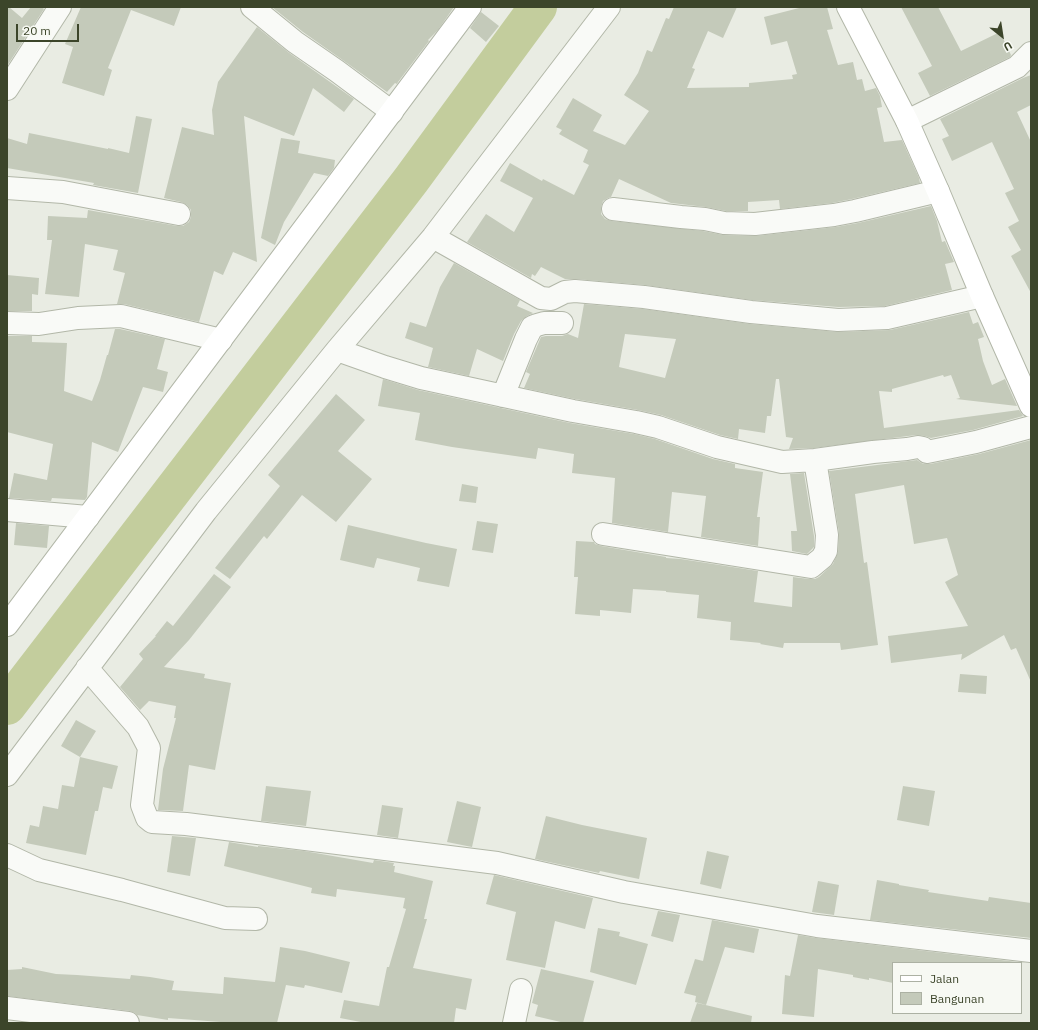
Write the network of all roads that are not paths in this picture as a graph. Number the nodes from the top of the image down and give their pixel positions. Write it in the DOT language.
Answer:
graph roads {
  1 [pos="60,7"];
  2 [pos="252,7"];
  3 [pos="470,7"];
  4 [pos="609,7"];
  5 [pos="848,7"];
  6 [pos="1031,53"];
  7 [pos="7,89"];
  8 [pos="392,112"];
  9 [pos="907,121"];
  10 [pos="7,188"];
  11 [pos="938,191"];
  12 [pos="613,209"];
  13 [pos="179,214"];
  14 [pos="433,237"];
  15 [pos="982,296"];
  16 [pos="7,323"];
  17 [pos="562,323"];
  18 [pos="221,340"];
  19 [pos="337,350"];
  20 [pos="503,396"];
  21 [pos="1031,406"];
  22 [pos="1031,427"];
  23 [pos="815,460"];
  24 [pos="7,510"];
  25 [pos="88,517"];
  26 [pos="604,534"];
  27 [pos="7,625"];
  28 [pos="87,668"];
  29 [pos="7,775"];
  30 [pos="7,855"];
  31 [pos="256,919"];
  32 [pos="1031,951"];
  33 [pos="522,990"];
  34 [pos="7,1008"];
  35 [pos="128,1023"];
  36 [pos="514,1023"];
  1 -- 7 [label="street"];
  2 -- 8 [label="street"];
  3 -- 8 [label="street"];
  4 -- 14 [label="street"];
  5 -- 9 [label="street"];
  6 -- 9 [label="street"];
  8 -- 18 [label="street"];
  9 -- 11 [label="street"];
  10 -- 13 [label="street"];
  11 -- 12 [label="street"];
  11 -- 15 [label="street"];
  14 -- 15 [label="street"];
  14 -- 19 [label="street"];
  15 -- 21 [label="street"];
  16 -- 18 [label="street"];
  17 -- 20 [label="street"];
  18 -- 25 [label="street"];
  19 -- 20 [label="street"];
  19 -- 28 [label="street"];
  20 -- 23 [label="street"];
  22 -- 23 [label="street"];
  23 -- 26 [label="street"];
  24 -- 25 [label="street"];
  25 -- 27 [label="street"];
  28 -- 29 [label="street"];
  28 -- 32 [label="street"];
  30 -- 31 [label="street"];
  33 -- 36 [label="street"];
  34 -- 35 [label="street"];
}
